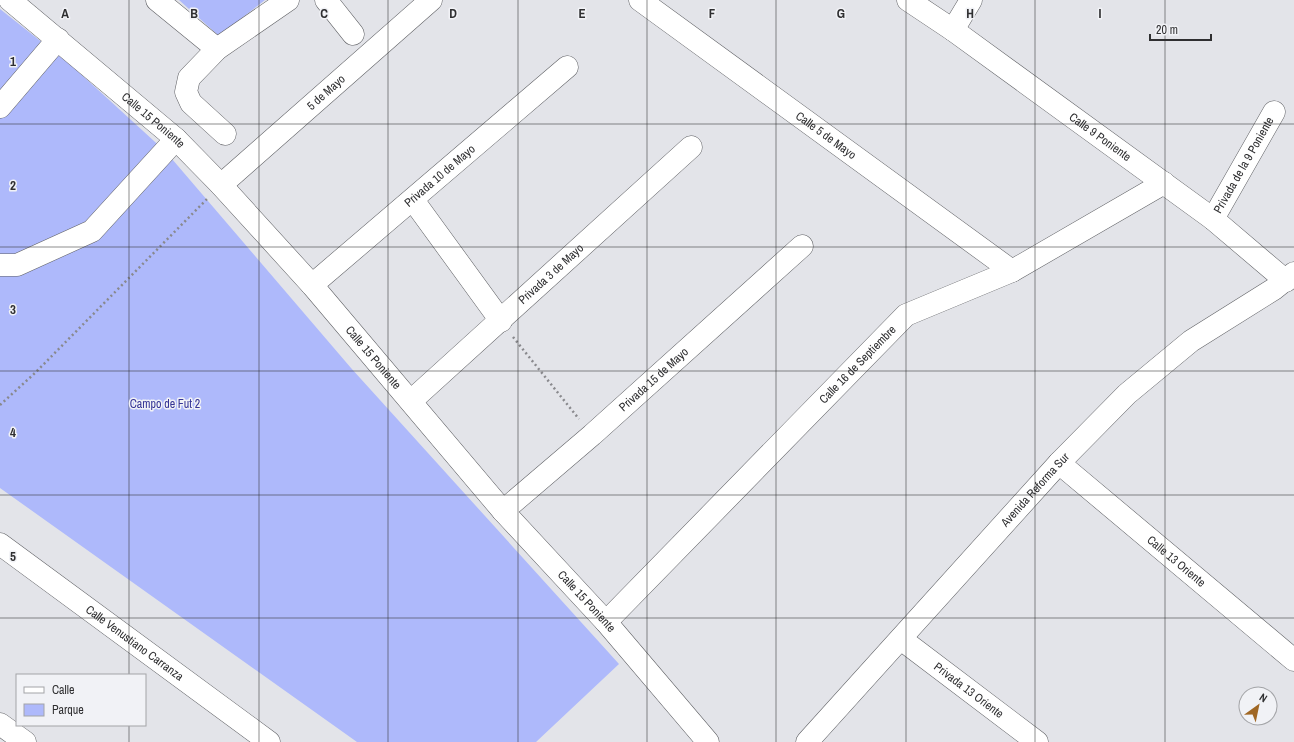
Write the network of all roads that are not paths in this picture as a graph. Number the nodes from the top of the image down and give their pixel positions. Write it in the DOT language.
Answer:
graph roads {
  1 [pos="10,0"];
  2 [pos="157,0"];
  3 [pos="288,0"];
  4 [pos="326,0"];
  5 [pos="431,0"];
  6 [pos="640,0"];
  7 [pos="908,0"];
  8 [pos="971,0"];
  9 [pos="953,30"];
  10 [pos="353,34"];
  11 [pos="58,39"];
  12 [pos="217,49"];
  13 [pos="567,67"];
  14 [pos="0,107"];
  15 [pos="1274,112"];
  16 [pos="225,134"];
  17 [pos="176,139"];
  18 [pos="691,147"];
  19 [pos="1164,184"];
  20 [pos="221,185"];
  21 [pos="413,200"];
  22 [pos="1213,219"];
  23 [pos="802,246"];
  24 [pos="0,264"];
  25 [pos="1012,271"];
  26 [pos="1290,277"];
  27 [pos="312,285"];
  28 [pos="501,321"];
  29 [pos="411,401"];
  30 [pos="1059,463"];
  31 [pos="503,511"];
  32 [pos="0,544"];
  33 [pos="606,622"];
  34 [pos="901,639"];
  35 [pos="1294,660"];
  36 [pos="0,724"];
  37 [pos="25,742"];
  38 [pos="268,742"];
  39 [pos="708,742"];
  40 [pos="807,742"];
  41 [pos="1037,742"];
  1 -- 11 [label="street, Calle 15 Poniente"];
  2 -- 12 [label="street"];
  3 -- 12 [label="street"];
  4 -- 10 [label="street"];
  5 -- 20 [label="street, 5 de Mayo"];
  6 -- 25 [label="street, Calle 5 de Mayo"];
  7 -- 9 [label="street, Calle 9 Poniente"];
  8 -- 9 [label="street"];
  9 -- 19 [label="street, Calle 9 Poniente"];
  11 -- 14 [label="street"];
  11 -- 17 [label="street, Calle 15 Poniente"];
  12 -- 16 [label="street"];
  13 -- 21 [label="street, Privada 10 de Mayo"];
  15 -- 22 [label="street, Privada de la 9 Poniente"];
  17 -- 20 [label="street, Calle 15 Poniente"];
  17 -- 24 [label="street"];
  18 -- 28 [label="street, Privada 3 de Mayo"];
  19 -- 22 [label="street, Calle 9 Poniente"];
  19 -- 25 [label="street, Calle 16 de Septiembre"];
  20 -- 27 [label="street, Calle 15 Poniente"];
  21 -- 27 [label="street, Privada 10 de Mayo"];
  21 -- 28 [label="street"];
  22 -- 26 [label="street, Calle 9 Poniente"];
  23 -- 31 [label="street, Privada 15 de Mayo"];
  25 -- 33 [label="street, Calle 16 de Septiembre"];
  26 -- 30 [label="street, Avenida Reforma Sur"];
  27 -- 29 [label="street, Calle 15 Poniente"];
  28 -- 29 [label="street, Privada 3 de Mayo"];
  29 -- 31 [label="street, Calle 15 Poniente"];
  30 -- 34 [label="street, Avenida Reforma Sur"];
  30 -- 35 [label="street, Calle 13 Oriente"];
  31 -- 33 [label="street, Calle 15 Poniente"];
  32 -- 38 [label="street, Calle Venustiano Carranza"];
  33 -- 39 [label="street, Calle 15 Poniente"];
  34 -- 40 [label="street, Avenida Reforma Sur"];
  34 -- 41 [label="street, Privada 13 Oriente"];
  36 -- 37 [label="street"];
}
